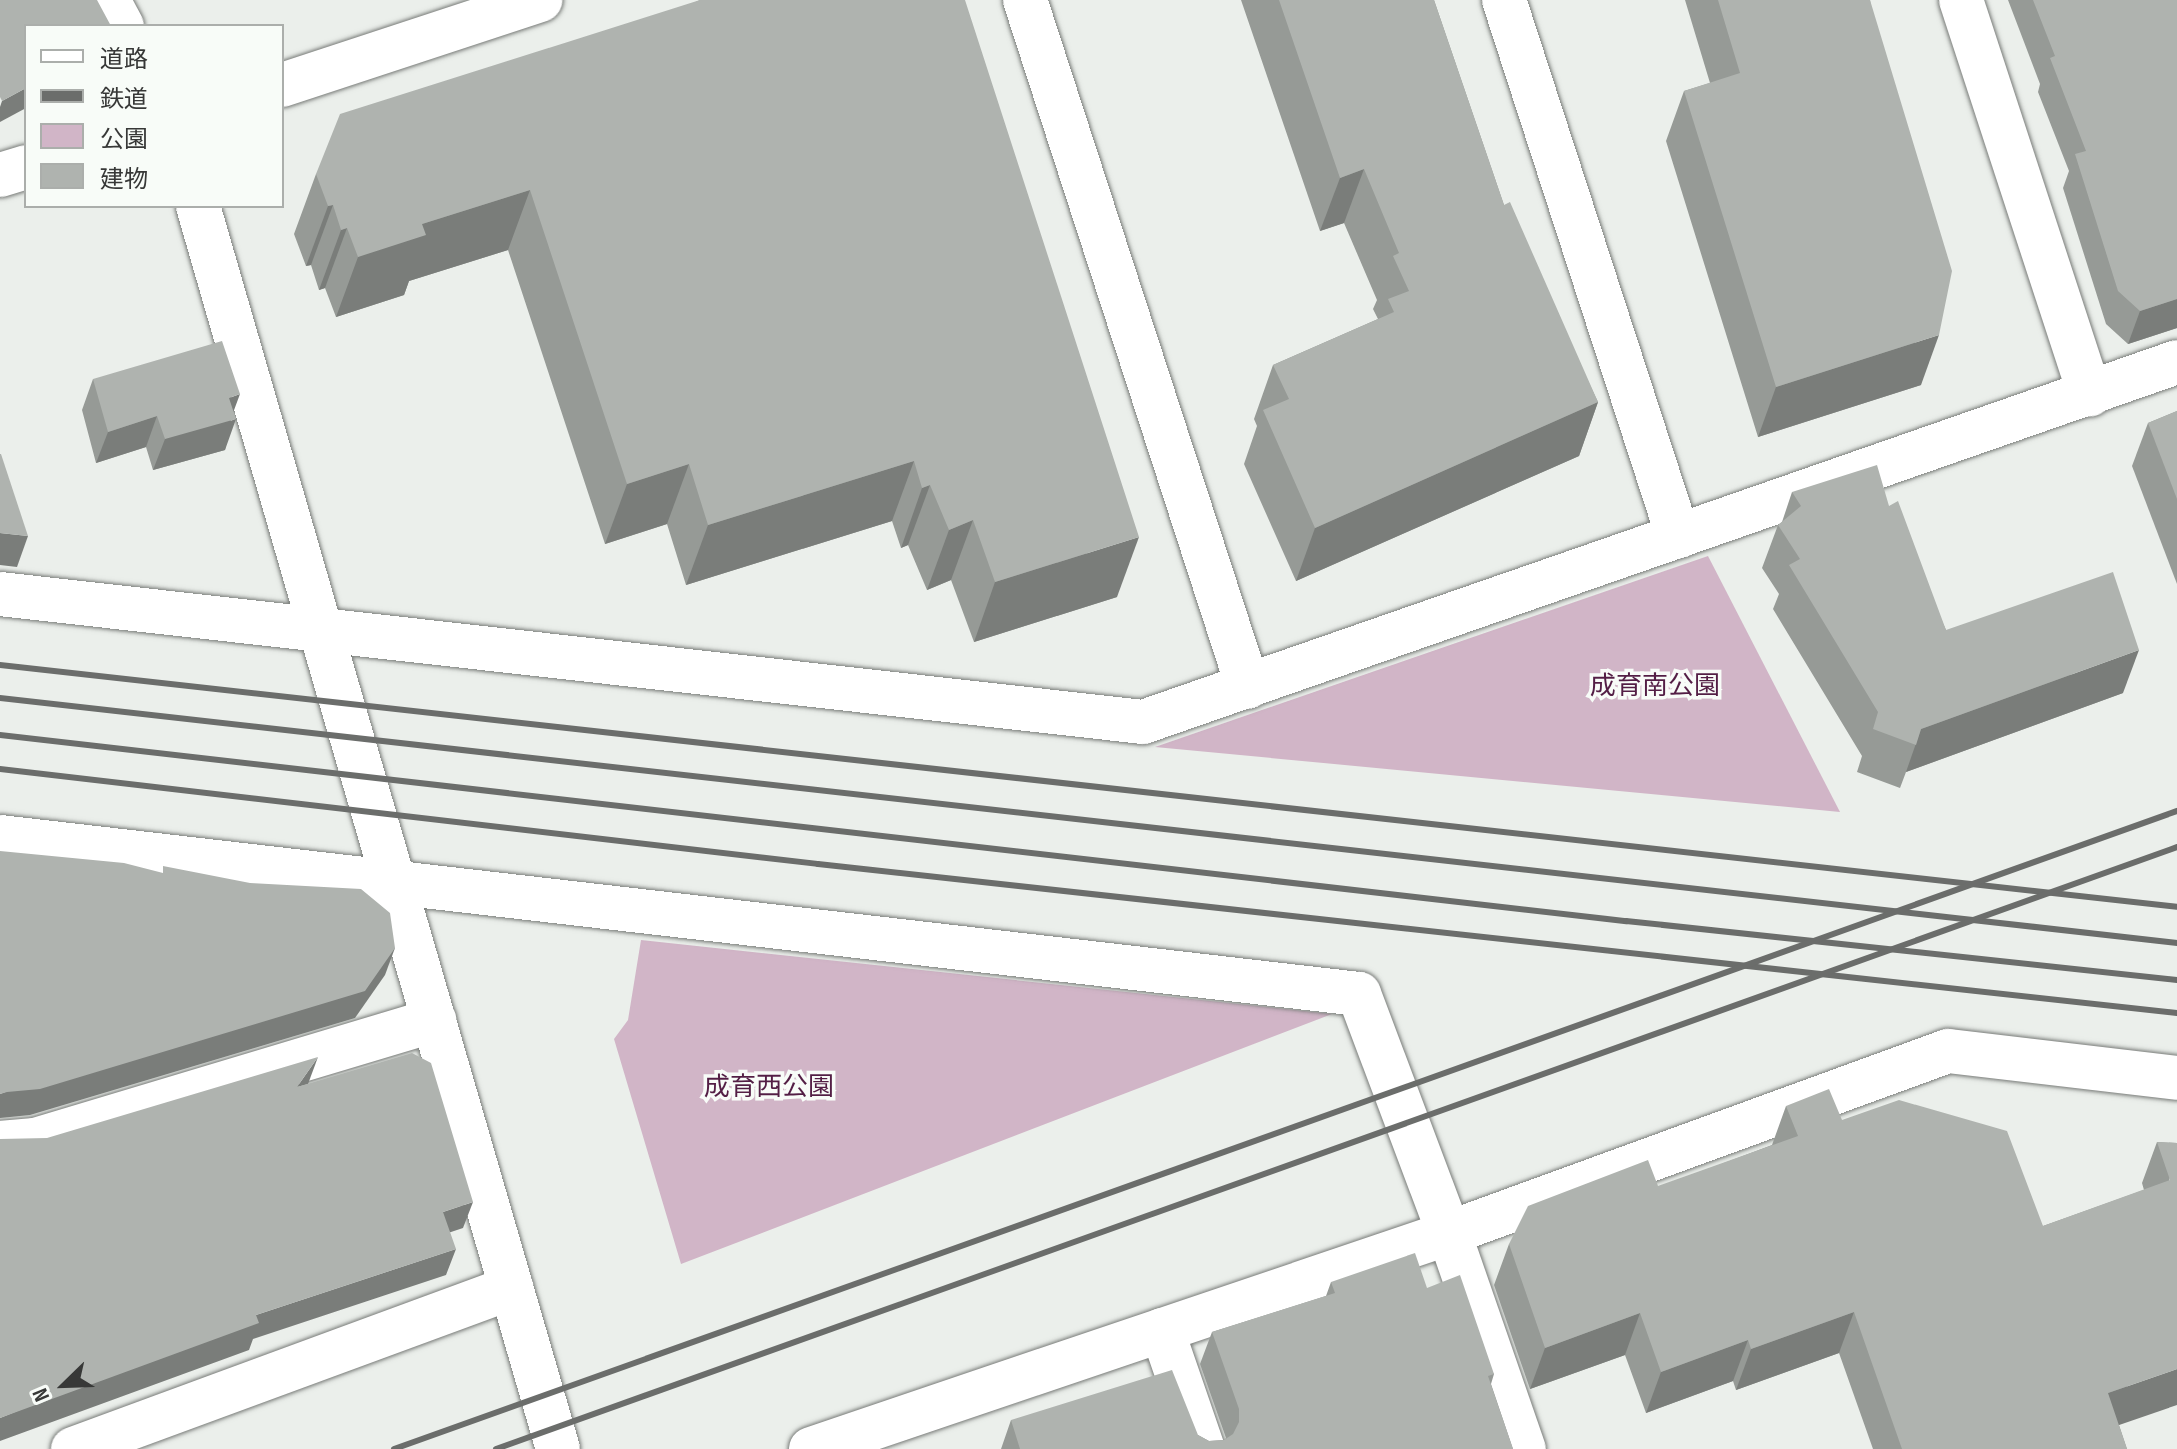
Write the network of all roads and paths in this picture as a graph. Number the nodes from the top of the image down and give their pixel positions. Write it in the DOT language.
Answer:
graph roads {
  1 [pos="108,0"];
  2 [pos="540,0"];
  3 [pos="1025,0"];
  4 [pos="1504,0"];
  5 [pos="1961,0"];
  6 [pos="121,24"];
  7 [pos="284,84"];
  8 [pos="24,168"];
  9 [pos="0,175"];
  10 [pos="199,208"];
  11 [pos="2177,362"];
  12 [pos="2090,394"];
  13 [pos="1678,536"];
  14 [pos="0,594"];
  15 [pos="323,628"];
  16 [pos="1248,687"];
  17 [pos="0,837"];
  18 [pos="393,880"];
  19 [pos="434,1020"];
  20 [pos="2177,1078"];
  21 [pos="0,1143"];
  22 [pos="1449,1233"];
  23 [pos="511,1288"];
  24 [pos="1162,1330"];
  25 [pos="73,1449"];
  26 [pos="558,1449"];
  27 [pos="811,1449"];
  28 [pos="1203,1449"];
  29 [pos="1524,1449"];
  1 -- 6 [label="street"];
  2 -- 7 [label="street"];
  3 -- 16 [label="street"];
  4 -- 13 [label="street"];
  5 -- 12 [label="street"];
  8 -- 9 [label="street"];
  10 -- 15 [label="street"];
  11 -- 12 [label="street"];
  12 -- 13 [label="street"];
  13 -- 16 [label="street"];
  14 -- 15 [label="street"];
  15 -- 16 [label="street"];
  15 -- 18 [label="street"];
  17 -- 18 [label="street"];
  18 -- 19 [label="street"];
  18 -- 22 [label="street"];
  19 -- 21 [label="street"];
  19 -- 23 [label="street"];
  20 -- 22 [label="street"];
  22 -- 24 [label="street"];
  22 -- 29 [label="street"];
  23 -- 25 [label="street"];
  23 -- 26 [label="street"];
  24 -- 27 [label="street"];
  24 -- 28 [label="street"];
}
